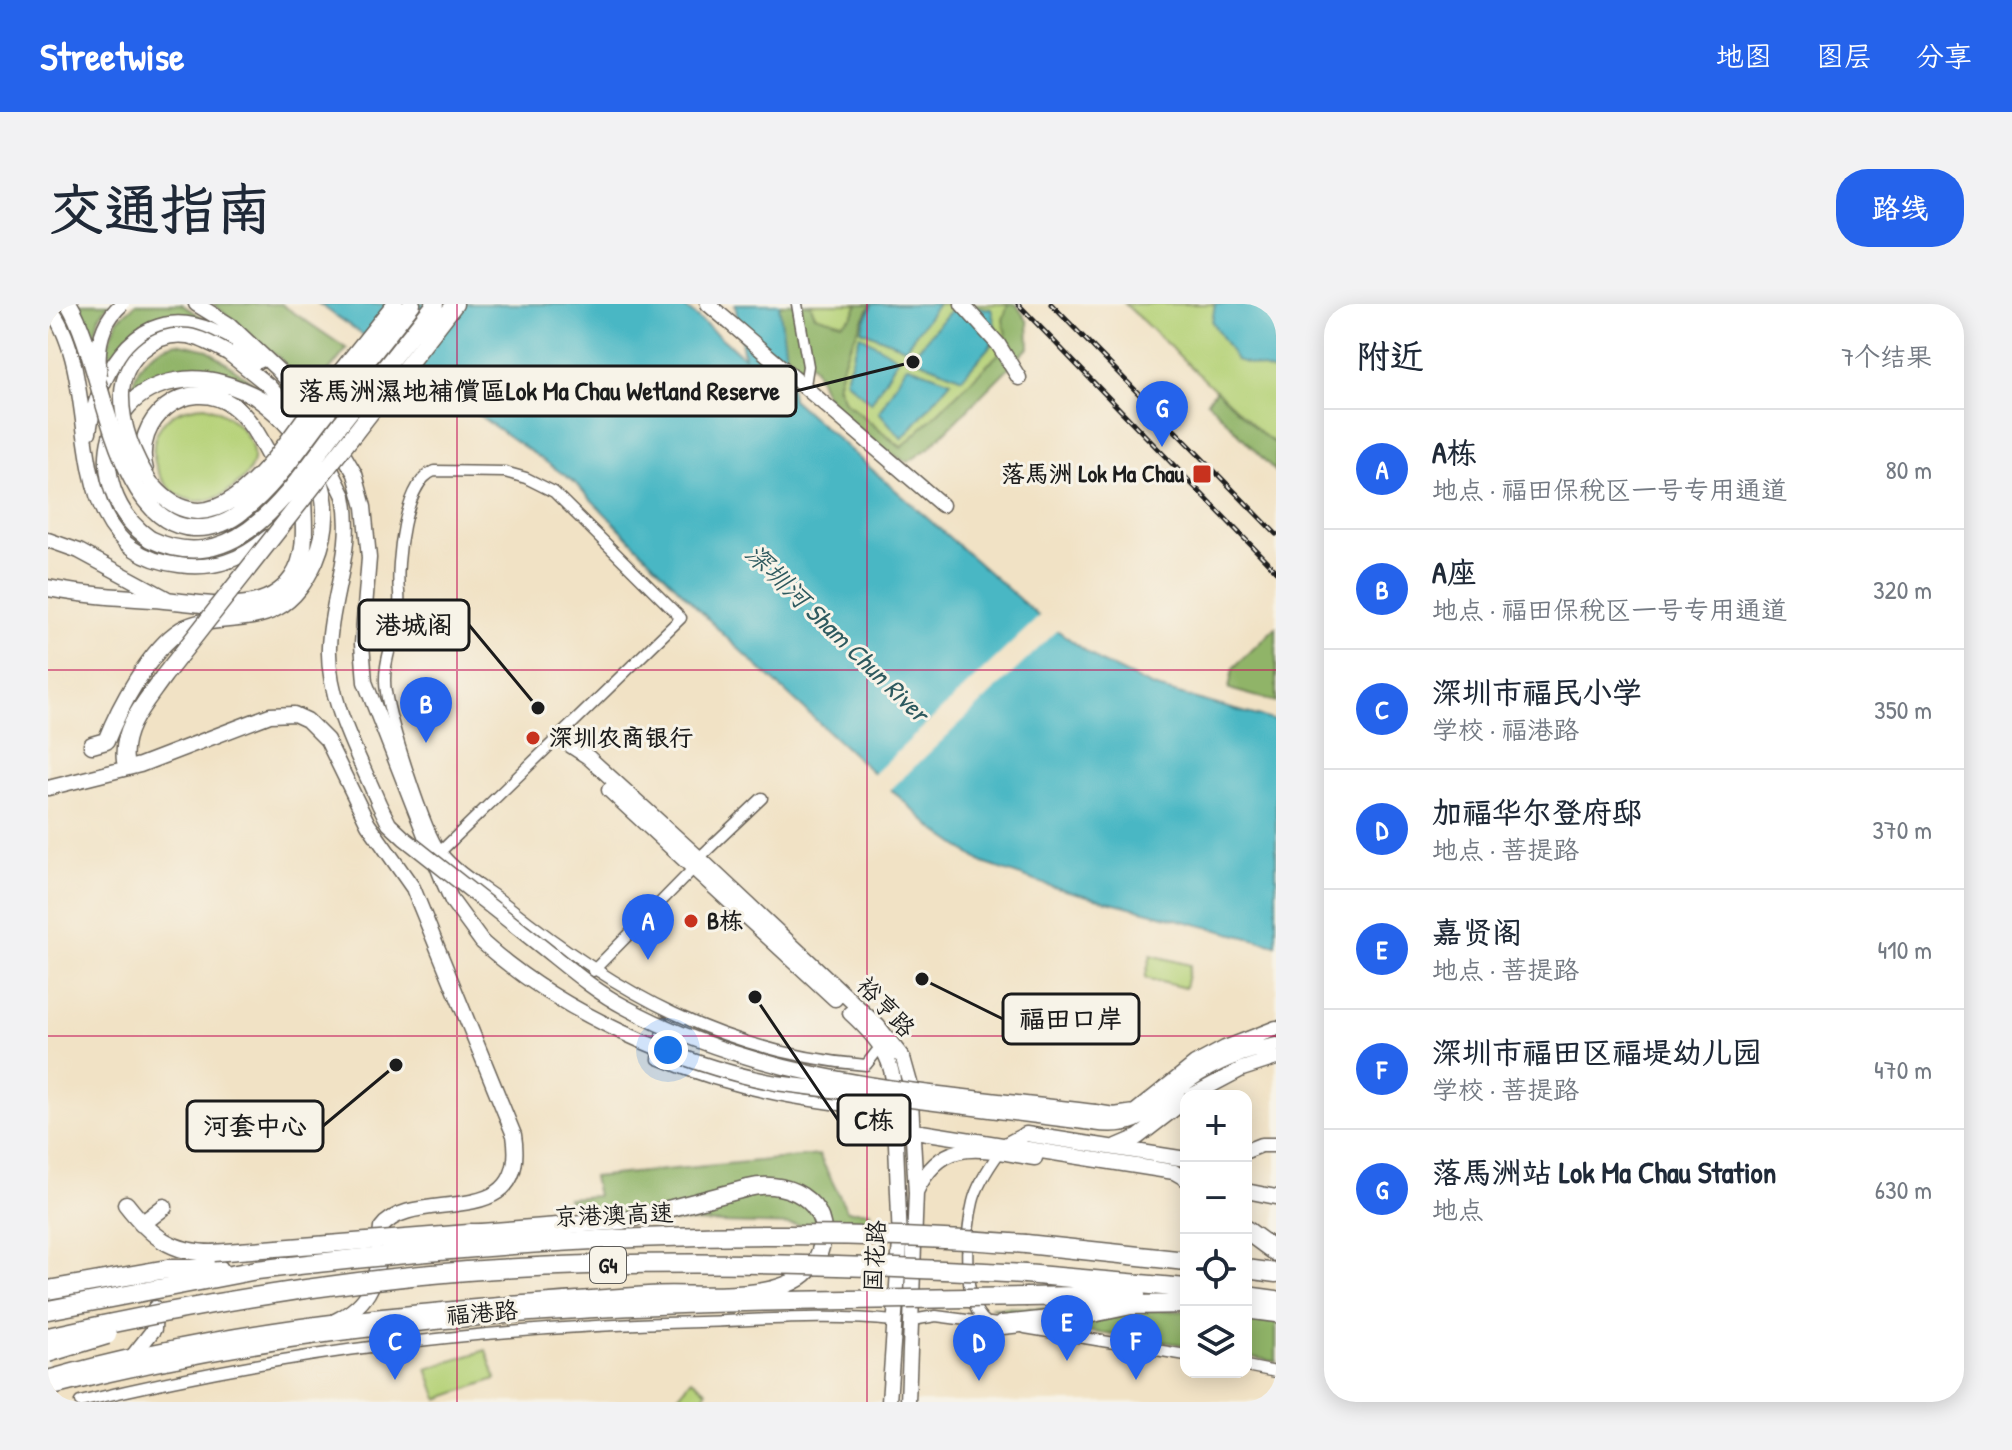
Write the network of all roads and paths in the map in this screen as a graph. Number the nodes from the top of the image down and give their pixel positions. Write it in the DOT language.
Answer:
graph roads {
  1 [pos="69,304"];
  2 [pos="122,304"];
  3 [pos="196,304"];
  4 [pos="395,304"];
  5 [pos="412,304"];
  6 [pos="435,304"];
  7 [pos="455,304"];
  8 [pos="708,304"];
  9 [pos="797,304"];
  10 [pos="962,304"];
  11 [pos="48,306"];
  12 [pos="1019,378"];
  13 [pos="800,381"];
  14 [pos="103,393"];
  15 [pos="256,397"];
  16 [pos="316,405"];
  17 [pos="348,428"];
  18 [pos="311,435"];
  19 [pos="153,486"];
  20 [pos="99,503"];
  21 [pos="942,505"];
  22 [pos="292,514"];
  23 [pos="48,540"];
  24 [pos="303,544"];
  25 [pos="48,588"];
  26 [pos="174,602"];
  27 [pos="559,738"];
  28 [pos="92,745"];
  29 [pos="125,761"];
  30 [pos="48,788"];
  31 [pos="762,798"];
  32 [pos="440,852"];
  33 [pos="697,863"];
  34 [pos="593,971"];
  35 [pos="650,1004"];
  36 [pos="1276,1028"];
  37 [pos="1276,1045"];
  38 [pos="881,1046"];
  39 [pos="815,1058"];
  40 [pos="1276,1058"];
  41 [pos="866,1065"];
  42 [pos="1202,1090"];
  43 [pos="810,1102"];
  44 [pos="1180,1105"];
  45 [pos="873,1109"];
  46 [pos="902,1112"];
  47 [pos="1094,1118"];
  48 [pos="896,1128"];
  49 [pos="912,1130"];
  50 [pos="1276,1145"];
  51 [pos="1113,1147"];
  52 [pos="1003,1148"];
  53 [pos="1252,1149"];
  54 [pos="1180,1158"];
  55 [pos="1180,1181"];
  56 [pos="1252,1192"];
  57 [pos="916,1193"];
  58 [pos="1276,1197"];
  59 [pos="126,1204"];
  60 [pos="164,1207"];
  61 [pos="142,1224"];
  62 [pos="470,1233"];
  63 [pos="1251,1234"];
  64 [pos="607,1238"];
  65 [pos="1276,1252"];
  66 [pos="1180,1260"];
  67 [pos="257,1270"];
  68 [pos="1252,1270"];
  69 [pos="1276,1273"];
  70 [pos="48,1290"];
  71 [pos="1180,1290"];
  72 [pos="1180,1291"];
  73 [pos="1252,1297"];
  74 [pos="1276,1300"];
  75 [pos="1180,1304"];
  76 [pos="155,1308"];
  77 [pos="194,1309"];
  78 [pos="48,1310"];
  79 [pos="1252,1310"];
  80 [pos="1276,1313"];
  81 [pos="614,1315"];
  82 [pos="912,1320"];
  83 [pos="334,1321"];
  84 [pos="893,1321"];
  85 [pos="997,1325"];
  86 [pos="48,1337"];
  87 [pos="48,1353"];
  88 [pos="1180,1354"];
  89 [pos="132,1357"];
  90 [pos="1252,1367"];
  91 [pos="1276,1372"];
  92 [pos="48,1379"];
  93 [pos="48,1387"];
  94 [pos="80,1402"];
  95 [pos="889,1402"];
  96 [pos="908,1402"];
  1 -- 14 [label="main road, bridge"];
  2 -- 14 [label="main road, bridge"];
  3 -- 16 [label="main road"];
  4 -- 16 [label="main road"];
  5 -- 16 [label="main road"];
  6 -- 17 [label="main road"];
  7 -- 17 [label="main road"];
  8 -- 13 [label="main road"];
  9 -- 13 [label="street"];
  10 -- 12 [label="main road"];
  11 -- 20 [label="main road"];
  13 -- 21 [label="main road"];
  14 -- 16 [label="main road, bridge"];
  15 -- 17 [label="main road, bridge"];
  15 -- 18 [label="main road"];
  15 -- 24 [label="main road"];
  15 -- 28 [label="main road"];
  16 -- 19 [label="main road, bridge"];
  16 -- 20 [label="main road"];
  16 -- 47 [label="main road, bridge"];
  17 -- 22 [label="main road, bridge"];
  18 -- 19 [label="main road, bridge"];
  18 -- 47 [label="main road, bridge"];
  19 -- 24 [label="main road, bridge"];
  20 -- 22 [label="main road, bridge"];
  22 -- 29 [label="main road, bridge"];
  23 -- 26 [label="main road"];
  24 -- 26 [label="main road"];
  25 -- 26 [label="main road"];
  27 -- 32 [label="street"];
  27 -- 32 [label="street"];
  27 -- 33 [label="main road, 裕亨路"];
  30 -- 83 [label="main road"];
  31 -- 33 [label="street"];
  32 -- 34 [label="street"];
  33 -- 34 [label="street"];
  33 -- 38 [label="main road, 裕亨路"];
  33 -- 46 [label="main road, 裕亨路"];
  34 -- 35 [label="street"];
  35 -- 39 [label="street"];
  35 -- 43 [label="street"];
  36 -- 47 [label="main road"];
  37 -- 47 [label="main road"];
  38 -- 41 [label="street"];
  38 -- 46 [label="main road, 裕亨路"];
  39 -- 41 [label="street"];
  39 -- 43 [label="street"];
  40 -- 42 [label="main road"];
  41 -- 45 [label="street"];
  43 -- 45 [label="street"];
  44 -- 51 [label="main road"];
  45 -- 46 [label="street"];
  46 -- 48 [label="main road, 国花路"];
  46 -- 49 [label="main road"];
  48 -- 49 [label="main road"];
  48 -- 84 [label="main road, 国花路"];
  49 -- 52 [label="main road"];
  49 -- 57 [label="main road, 国花路"];
  50 -- 53 [label="main road"];
  51 -- 52 [label="main road"];
  51 -- 54 [label="main road"];
  52 -- 55 [label="main road"];
  52 -- 57 [label="main road"];
  52 -- 85 [label="street"];
  56 -- 58 [label="main road"];
  57 -- 82 [label="main road, 国花路"];
  59 -- 61 [label="main road"];
  60 -- 61 [label="main road"];
  61 -- 62 [label="main road, bridge"];
  62 -- 64 [label="highway, bridge"];
  62 -- 83 [label="main road, bridge"];
  63 -- 65 [label="highway"];
  64 -- 66 [label="highway, 京港澳高速 / G4, bridge"];
  64 -- 67 [label="highway, 京港澳高速 / G4, bridge"];
  67 -- 70 [label="highway"];
  67 -- 78 [label="highway, 京港澳高速 / G4"];
  68 -- 69 [label="highway"];
  71 -- 77 [label="highway, 京港澳高速 / G4, bridge"];
  72 -- 81 [label="highway, bridge"];
  73 -- 74 [label="highway"];
  75 -- 85 [label="highway"];
  76 -- 89 [label="main road"];
  77 -- 86 [label="highway, 京港澳高速 / G4, bridge"];
  77 -- 87 [label="highway, bridge"];
  79 -- 80 [label="highway"];
  81 -- 84 [label="street, 福港路"];
  81 -- 93 [label="highway"];
  81 -- 94 [label="street, 福港路"];
  82 -- 85 [label="street"];
  82 -- 96 [label="main road, 国花路"];
  83 -- 89 [label="main road"];
  84 -- 95 [label="main road, 国花路"];
  85 -- 88 [label="street"];
  89 -- 92 [label="main road"];
  90 -- 91 [label="street"];
}
